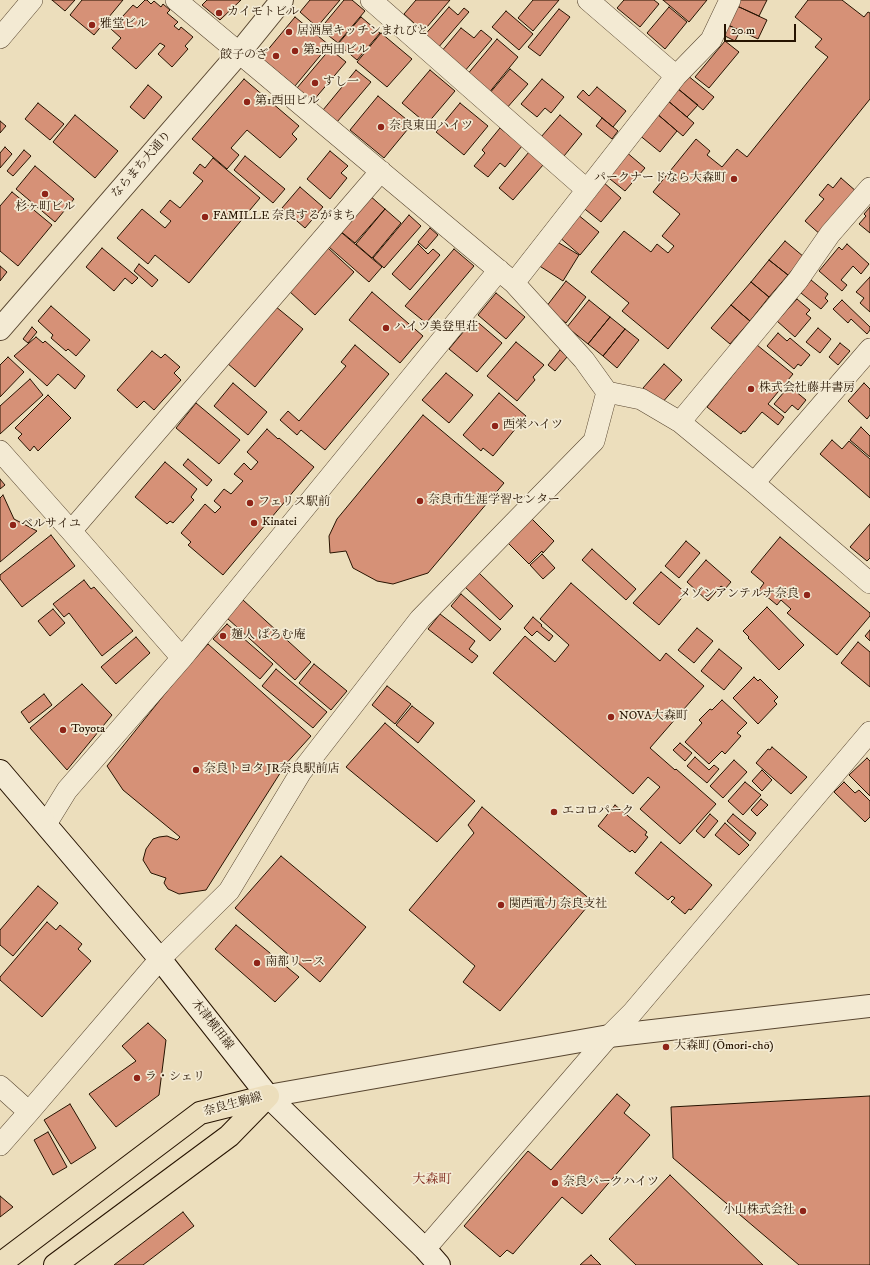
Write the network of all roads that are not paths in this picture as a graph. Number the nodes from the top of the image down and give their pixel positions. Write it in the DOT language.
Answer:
graph roads {
  1 [pos="32,0"];
  2 [pos="176,0"];
  3 [pos="282,0"];
  4 [pos="371,0"];
  5 [pos="588,0"];
  6 [pos="730,0"];
  7 [pos="0,38"];
  8 [pos="239,53"];
  9 [pos="676,76"];
  10 [pos="381,171"];
  11 [pos="870,188"];
  12 [pos="587,190"];
  13 [pos="507,276"];
  14 [pos="0,329"];
  15 [pos="870,350"];
  16 [pos="608,392"];
  17 [pos="680,422"];
  18 [pos="0,451"];
  19 [pos="754,483"];
  20 [pos="71,531"];
  21 [pos="870,583"];
  22 [pos="182,658"];
  23 [pos="870,732"];
  24 [pos="0,771"];
  25 [pos="46,824"];
  26 [pos="160,959"];
  27 [pos="870,1006"];
  28 [pos="609,1036"];
  29 [pos="0,1086"];
  30 [pos="268,1096"];
  31 [pos="30,1112"];
  32 [pos="0,1145"];
  33 [pos="432,1257"];
  34 [pos="0,1264"];
  35 [pos="55,1265"];
  1 -- 7 [label="street"];
  2 -- 8 [label="street"];
  3 -- 8 [label="street, ならまち大通り"];
  4 -- 12 [label="street"];
  5 -- 9 [label="street"];
  6 -- 9 [label="street"];
  8 -- 10 [label="street"];
  8 -- 14 [label="street, ならまち大通り"];
  9 -- 12 [label="street"];
  10 -- 13 [label="street"];
  10 -- 20 [label="street"];
  11 -- 17 [label="street"];
  12 -- 13 [label="street"];
  13 -- 16 [label="street"];
  13 -- 22 [label="street"];
  15 -- 19 [label="street"];
  16 -- 17 [label="street"];
  16 -- 26 [label="street"];
  17 -- 19 [label="street"];
  18 -- 20 [label="street"];
  19 -- 21 [label="street"];
  20 -- 22 [label="street"];
  22 -- 25 [label="street"];
  23 -- 28 [label="street"];
  24 -- 25 [label="street, 木津横田線"];
  25 -- 26 [label="street, 木津横田線"];
  26 -- 30 [label="street, 木津横田線"];
  26 -- 31 [label="street"];
  27 -- 28 [label="street"];
  28 -- 30 [label="street"];
  28 -- 33 [label="street"];
  29 -- 31 [label="street"];
  30 -- 33 [label="street, 木津横田線"];
  30 -- 34 [label="main road, 奈良生駒線"];
  30 -- 35 [label="main road, 奈良生駒線"];
  31 -- 32 [label="street"];
}
